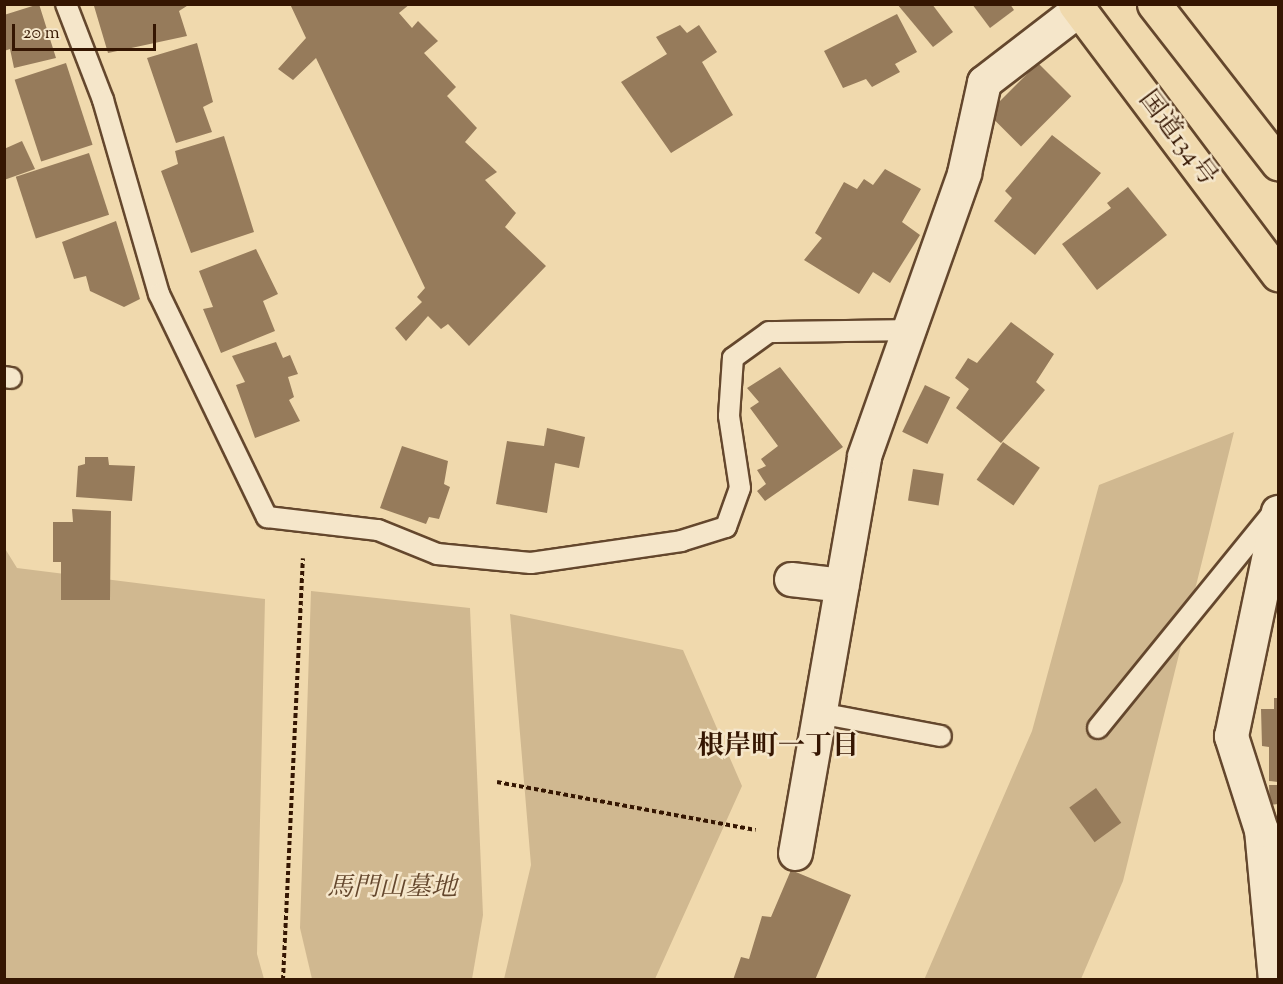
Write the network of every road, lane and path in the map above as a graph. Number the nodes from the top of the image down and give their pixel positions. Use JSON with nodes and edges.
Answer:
{"nodes":[{"id":1,"x":66,"y":4,"type":"edge"},
{"id":2,"x":1154,"y":4,"type":"edge"},
{"id":3,"x":1077,"y":7,"type":"edge"},
{"id":4,"x":1278,"y":163,"type":"edge"},
{"id":5,"x":1278,"y":274,"type":"edge"},
{"id":6,"x":905,"y":330,"type":"junction"},
{"id":7,"x":1278,"y":507,"type":"edge"},
{"id":8,"x":1278,"y":512,"type":"edge"},
{"id":9,"x":304,"y":522,"type":"junction"},
{"id":10,"x":791,"y":579,"type":"dead end"},
{"id":11,"x":842,"y":585,"type":"junction"},
{"id":12,"x":819,"y":713,"type":"junction"},
{"id":13,"x":1098,"y":728,"type":"dead end"},
{"id":14,"x":941,"y":735,"type":"dead end"},
{"id":15,"x":497,"y":782,"type":"dead end"},
{"id":16,"x":797,"y":846,"type":"joint"},
{"id":17,"x":283,"y":980,"type":"edge"},
{"id":18,"x":1275,"y":980,"type":"edge"}],
"edges":[{"from":1,"to":9,"type":"lane"},
{"from":2,"to":4,"type":"highway"},
{"from":3,"to":5,"type":"highway","name":"国道134号"},
{"from":3,"to":6,"type":"street"},
{"from":6,"to":9,"type":"lane"},
{"from":6,"to":11,"type":"street"},
{"from":7,"to":13,"type":"lane"},
{"from":8,"to":18,"type":"street"},
{"from":9,"to":17,"type":"path"},
{"from":10,"to":11,"type":"street"},
{"from":11,"to":12,"type":"street"},
{"from":12,"to":14,"type":"lane"},
{"from":12,"to":16,"type":"street"},
{"from":15,"to":16,"type":"path"}]}
